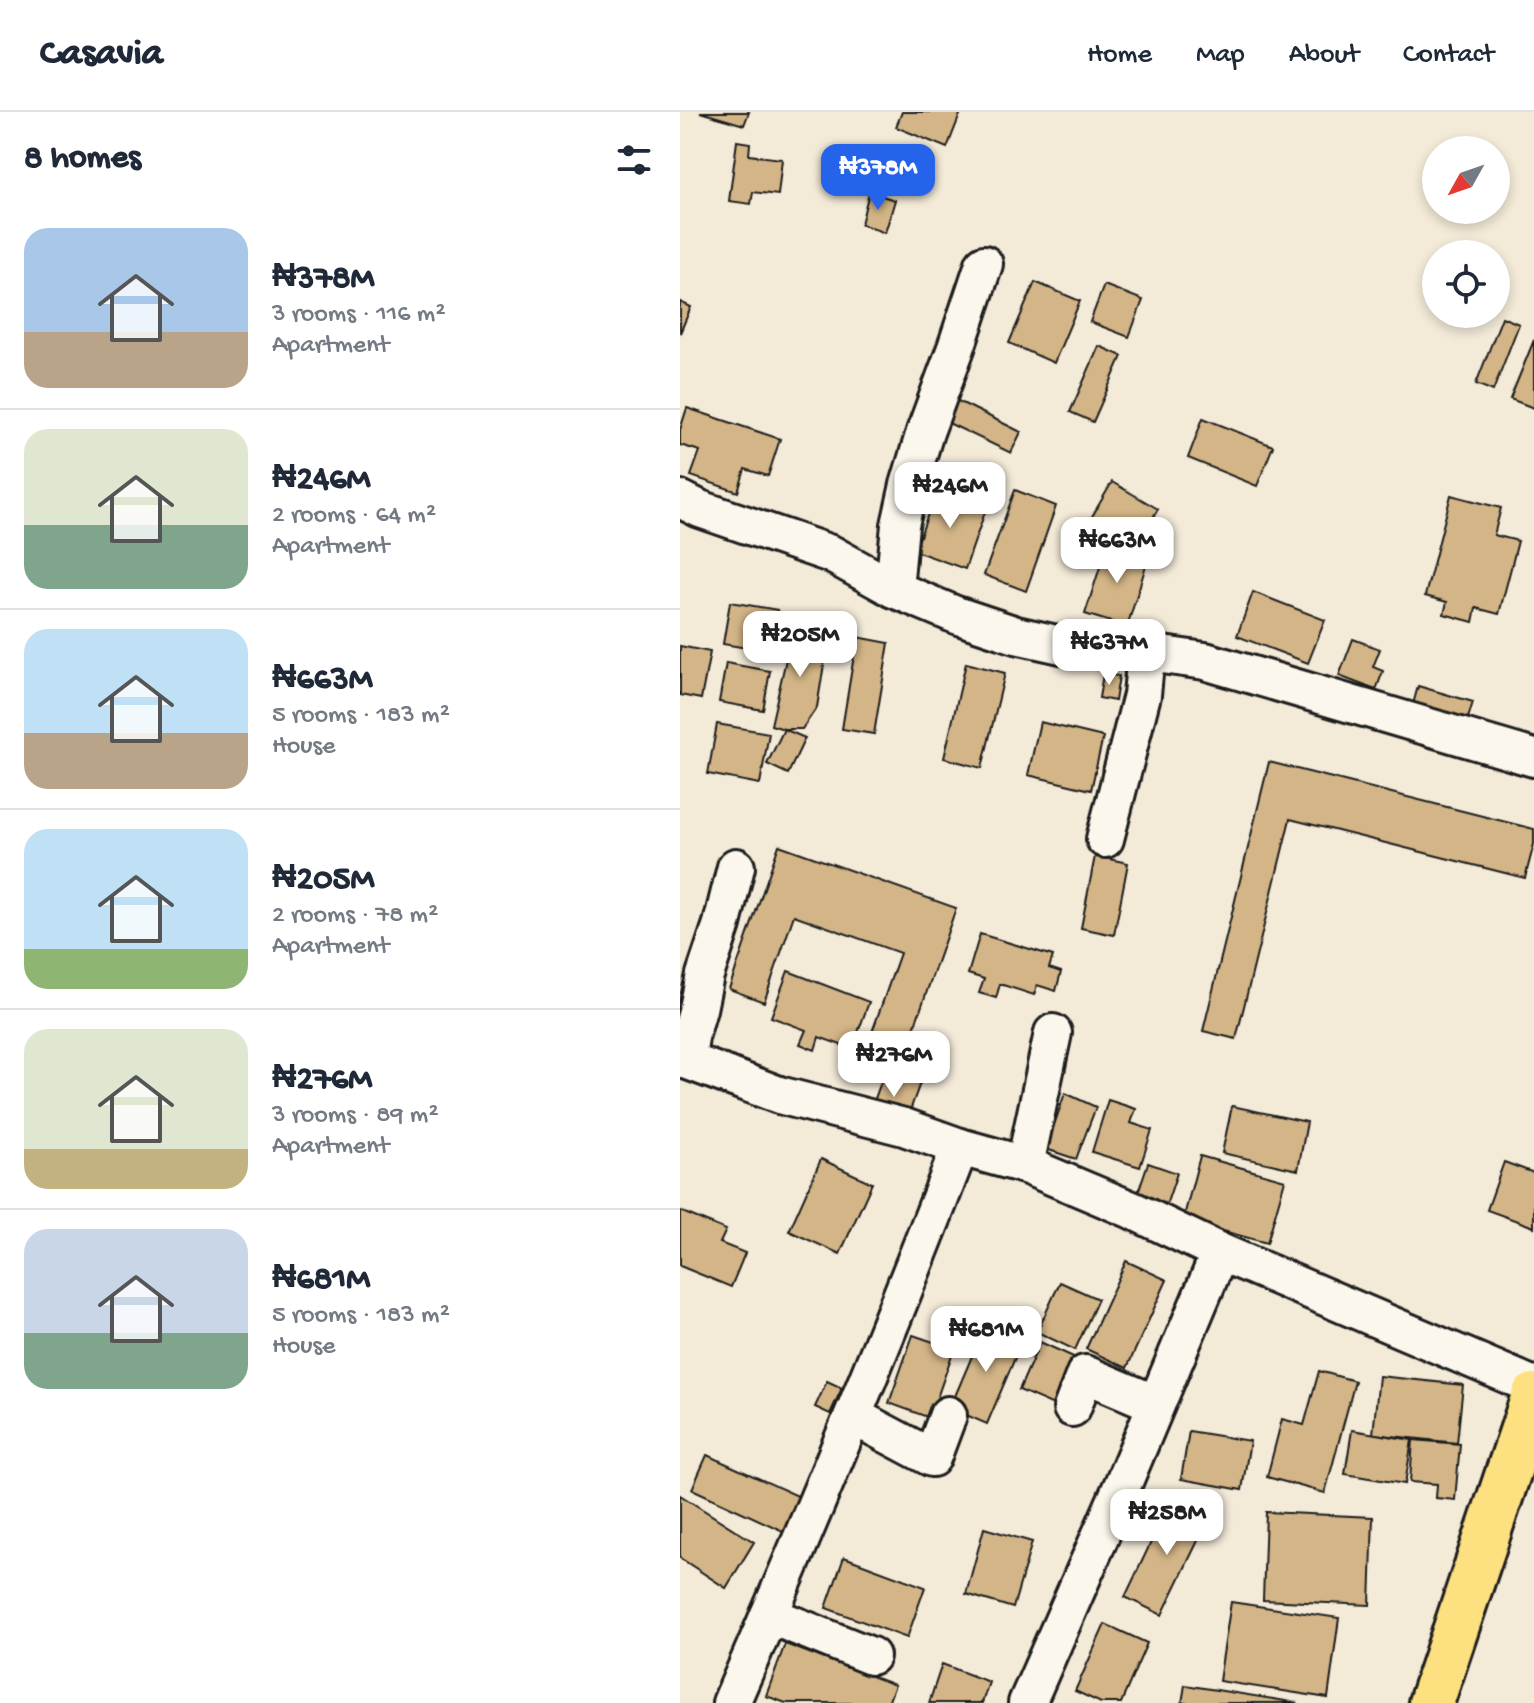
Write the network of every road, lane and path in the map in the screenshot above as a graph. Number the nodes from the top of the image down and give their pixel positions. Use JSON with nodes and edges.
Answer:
{"nodes":[{"id":1,"x":984,"y":264,"type":"dead end"},
{"id":2,"x":680,"y":499,"type":"edge"},
{"id":3,"x":894,"y":589,"type":"junction"},
{"id":4,"x":1146,"y":653,"type":"junction"},
{"id":5,"x":1534,"y":758,"type":"edge"},
{"id":6,"x":1105,"y":839,"type":"dead end"},
{"id":7,"x":736,"y":867,"type":"dead end"},
{"id":8,"x":1053,"y":1033,"type":"dead end"},
{"id":9,"x":683,"y":1059,"type":"edge"},
{"id":10,"x":960,"y":1147,"type":"junction"},
{"id":11,"x":1025,"y":1165,"type":"junction"},
{"id":12,"x":1220,"y":1252,"type":"junction"},
{"id":13,"x":1534,"y":1386,"type":"edge"},
{"id":14,"x":1534,"y":1396,"type":"edge"},
{"id":15,"x":1156,"y":1404,"type":"junction"},
{"id":16,"x":1072,"y":1408,"type":"dead end"},
{"id":17,"x":948,"y":1415,"type":"dead end"},
{"id":18,"x":853,"y":1416,"type":"junction"},
{"id":19,"x":769,"y":1615,"type":"junction"},
{"id":20,"x":871,"y":1656,"type":"dead end"},
{"id":21,"x":731,"y":1703,"type":"edge"},
{"id":22,"x":1027,"y":1703,"type":"edge"},
{"id":23,"x":1431,"y":1703,"type":"edge"}],
"edges":[{"from":1,"to":3,"type":"street"},
{"from":2,"to":3,"type":"street"},
{"from":3,"to":4,"type":"street"},
{"from":4,"to":5,"type":"street"},
{"from":4,"to":6,"type":"street"},
{"from":7,"to":9,"type":"street"},
{"from":8,"to":11,"type":"street"},
{"from":9,"to":10,"type":"street"},
{"from":10,"to":11,"type":"street"},
{"from":10,"to":18,"type":"street"},
{"from":11,"to":12,"type":"street"},
{"from":12,"to":13,"type":"street"},
{"from":12,"to":15,"type":"street"},
{"from":14,"to":23,"type":"main road"},
{"from":15,"to":16,"type":"street"},
{"from":15,"to":22,"type":"street"},
{"from":17,"to":18,"type":"street"},
{"from":18,"to":19,"type":"street"},
{"from":19,"to":20,"type":"street"},
{"from":19,"to":21,"type":"street"}]}
